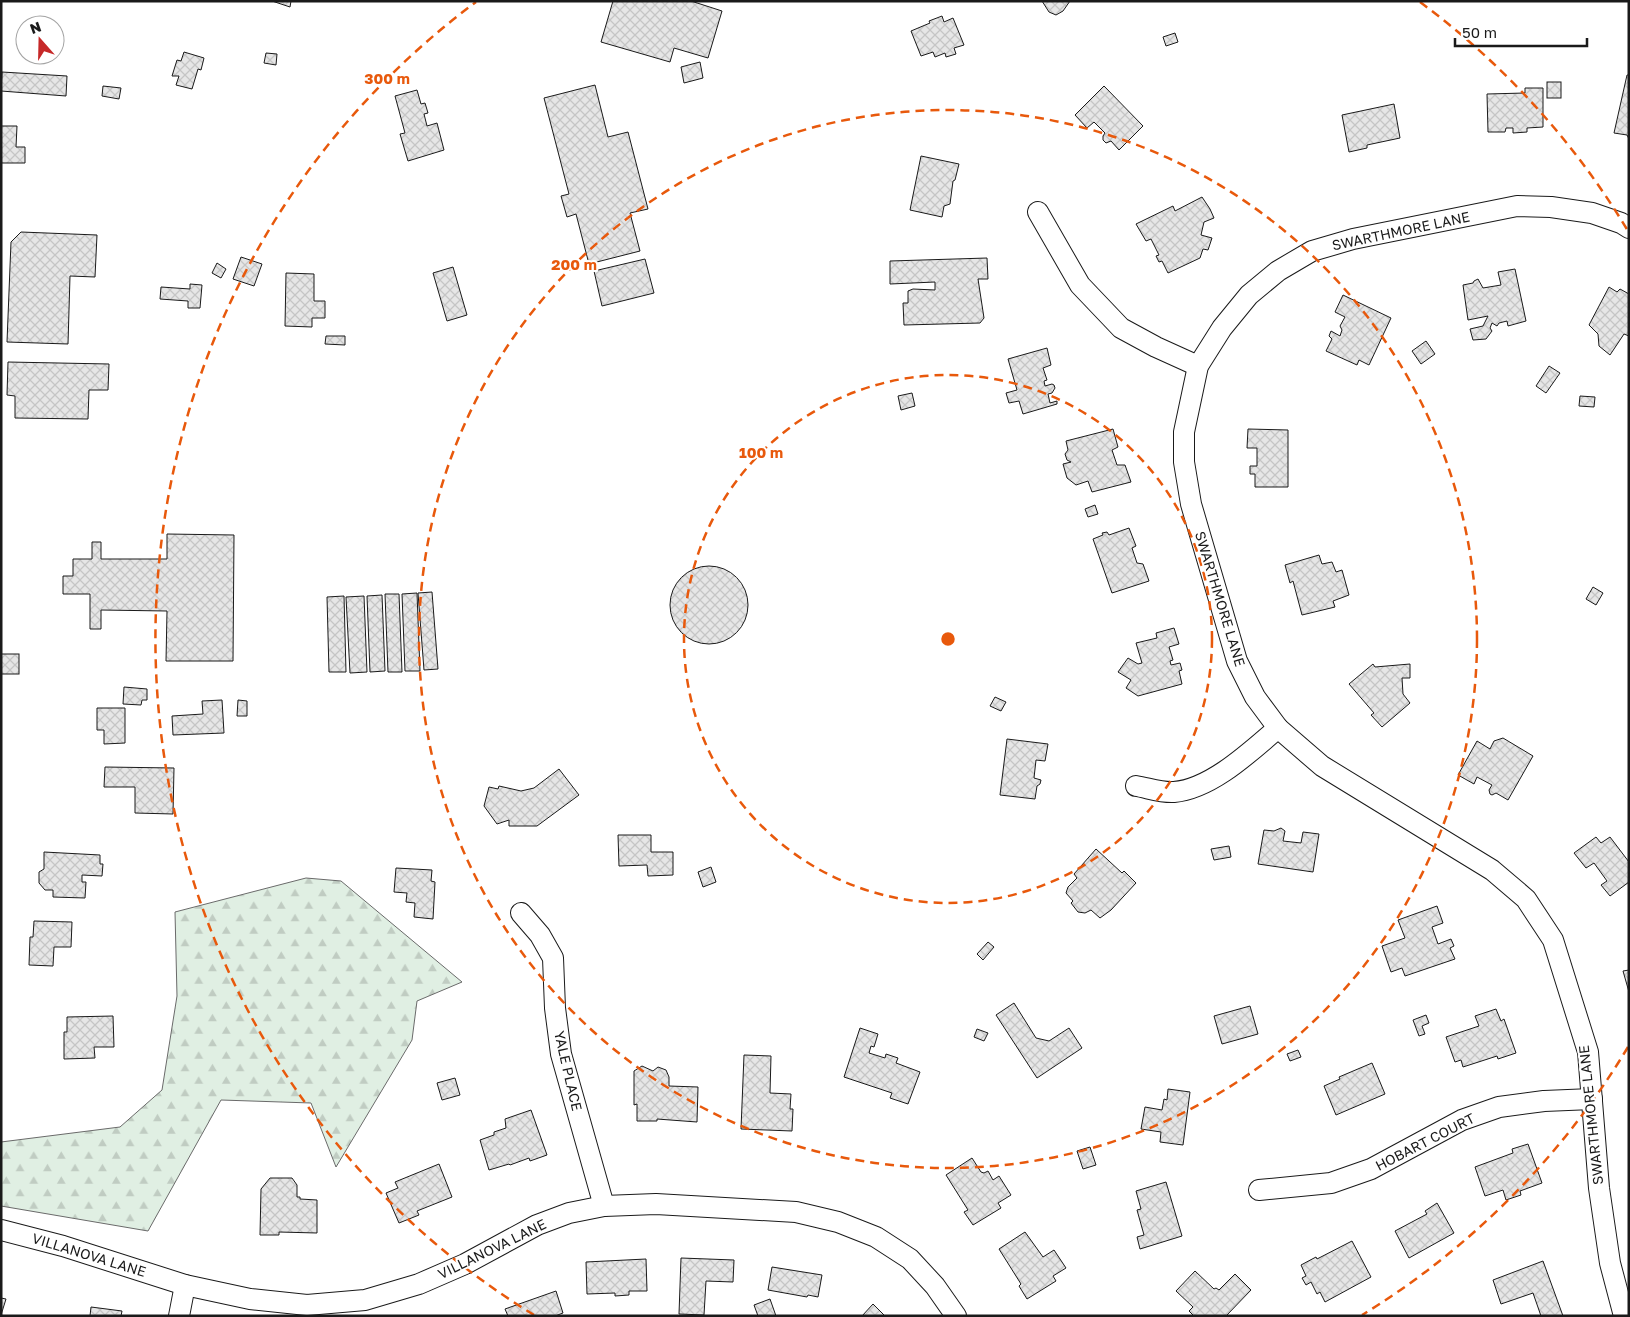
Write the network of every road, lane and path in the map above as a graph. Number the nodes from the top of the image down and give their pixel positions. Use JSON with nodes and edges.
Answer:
{"nodes":[{"id":1,"x":1038,"y":212,"type":"dead end"},
{"id":2,"x":1629,"y":228,"type":"edge"},
{"id":3,"x":1198,"y":366,"type":"junction"},
{"id":4,"x":1278,"y":728,"type":"junction"},
{"id":5,"x":1136,"y":786,"type":"dead end"},
{"id":6,"x":521,"y":913,"type":"dead end"},
{"id":7,"x":1592,"y":1100,"type":"junction"},
{"id":8,"x":1260,"y":1190,"type":"dead end"},
{"id":9,"x":604,"y":1206,"type":"junction"},
{"id":10,"x":1,"y":1230,"type":"edge"},
{"id":11,"x":185,"y":1285,"type":"junction"},
{"id":12,"x":180,"y":1316,"type":"edge"},
{"id":13,"x":956,"y":1316,"type":"edge"},
{"id":14,"x":1624,"y":1316,"type":"edge"}],
"edges":[{"from":1,"to":3,"type":"street"},
{"from":2,"to":3,"type":"street","name":"SWARTHMORE LANE"},
{"from":3,"to":4,"type":"street","name":"SWARTHMORE LANE"},
{"from":4,"to":5,"type":"street"},
{"from":4,"to":7,"type":"street","name":"SWARTHMORE LANE"},
{"from":6,"to":9,"type":"street","name":"YALE PLACE"},
{"from":7,"to":8,"type":"street","name":"HOBART COURT"},
{"from":7,"to":14,"type":"street","name":"SWARTHMORE LANE"},
{"from":9,"to":11,"type":"street","name":"VILLANOVA LANE"},
{"from":9,"to":13,"type":"street","name":"VILLANOVA LANE"},
{"from":10,"to":11,"type":"street","name":"VILLANOVA LANE"},
{"from":11,"to":12,"type":"street"}]}
